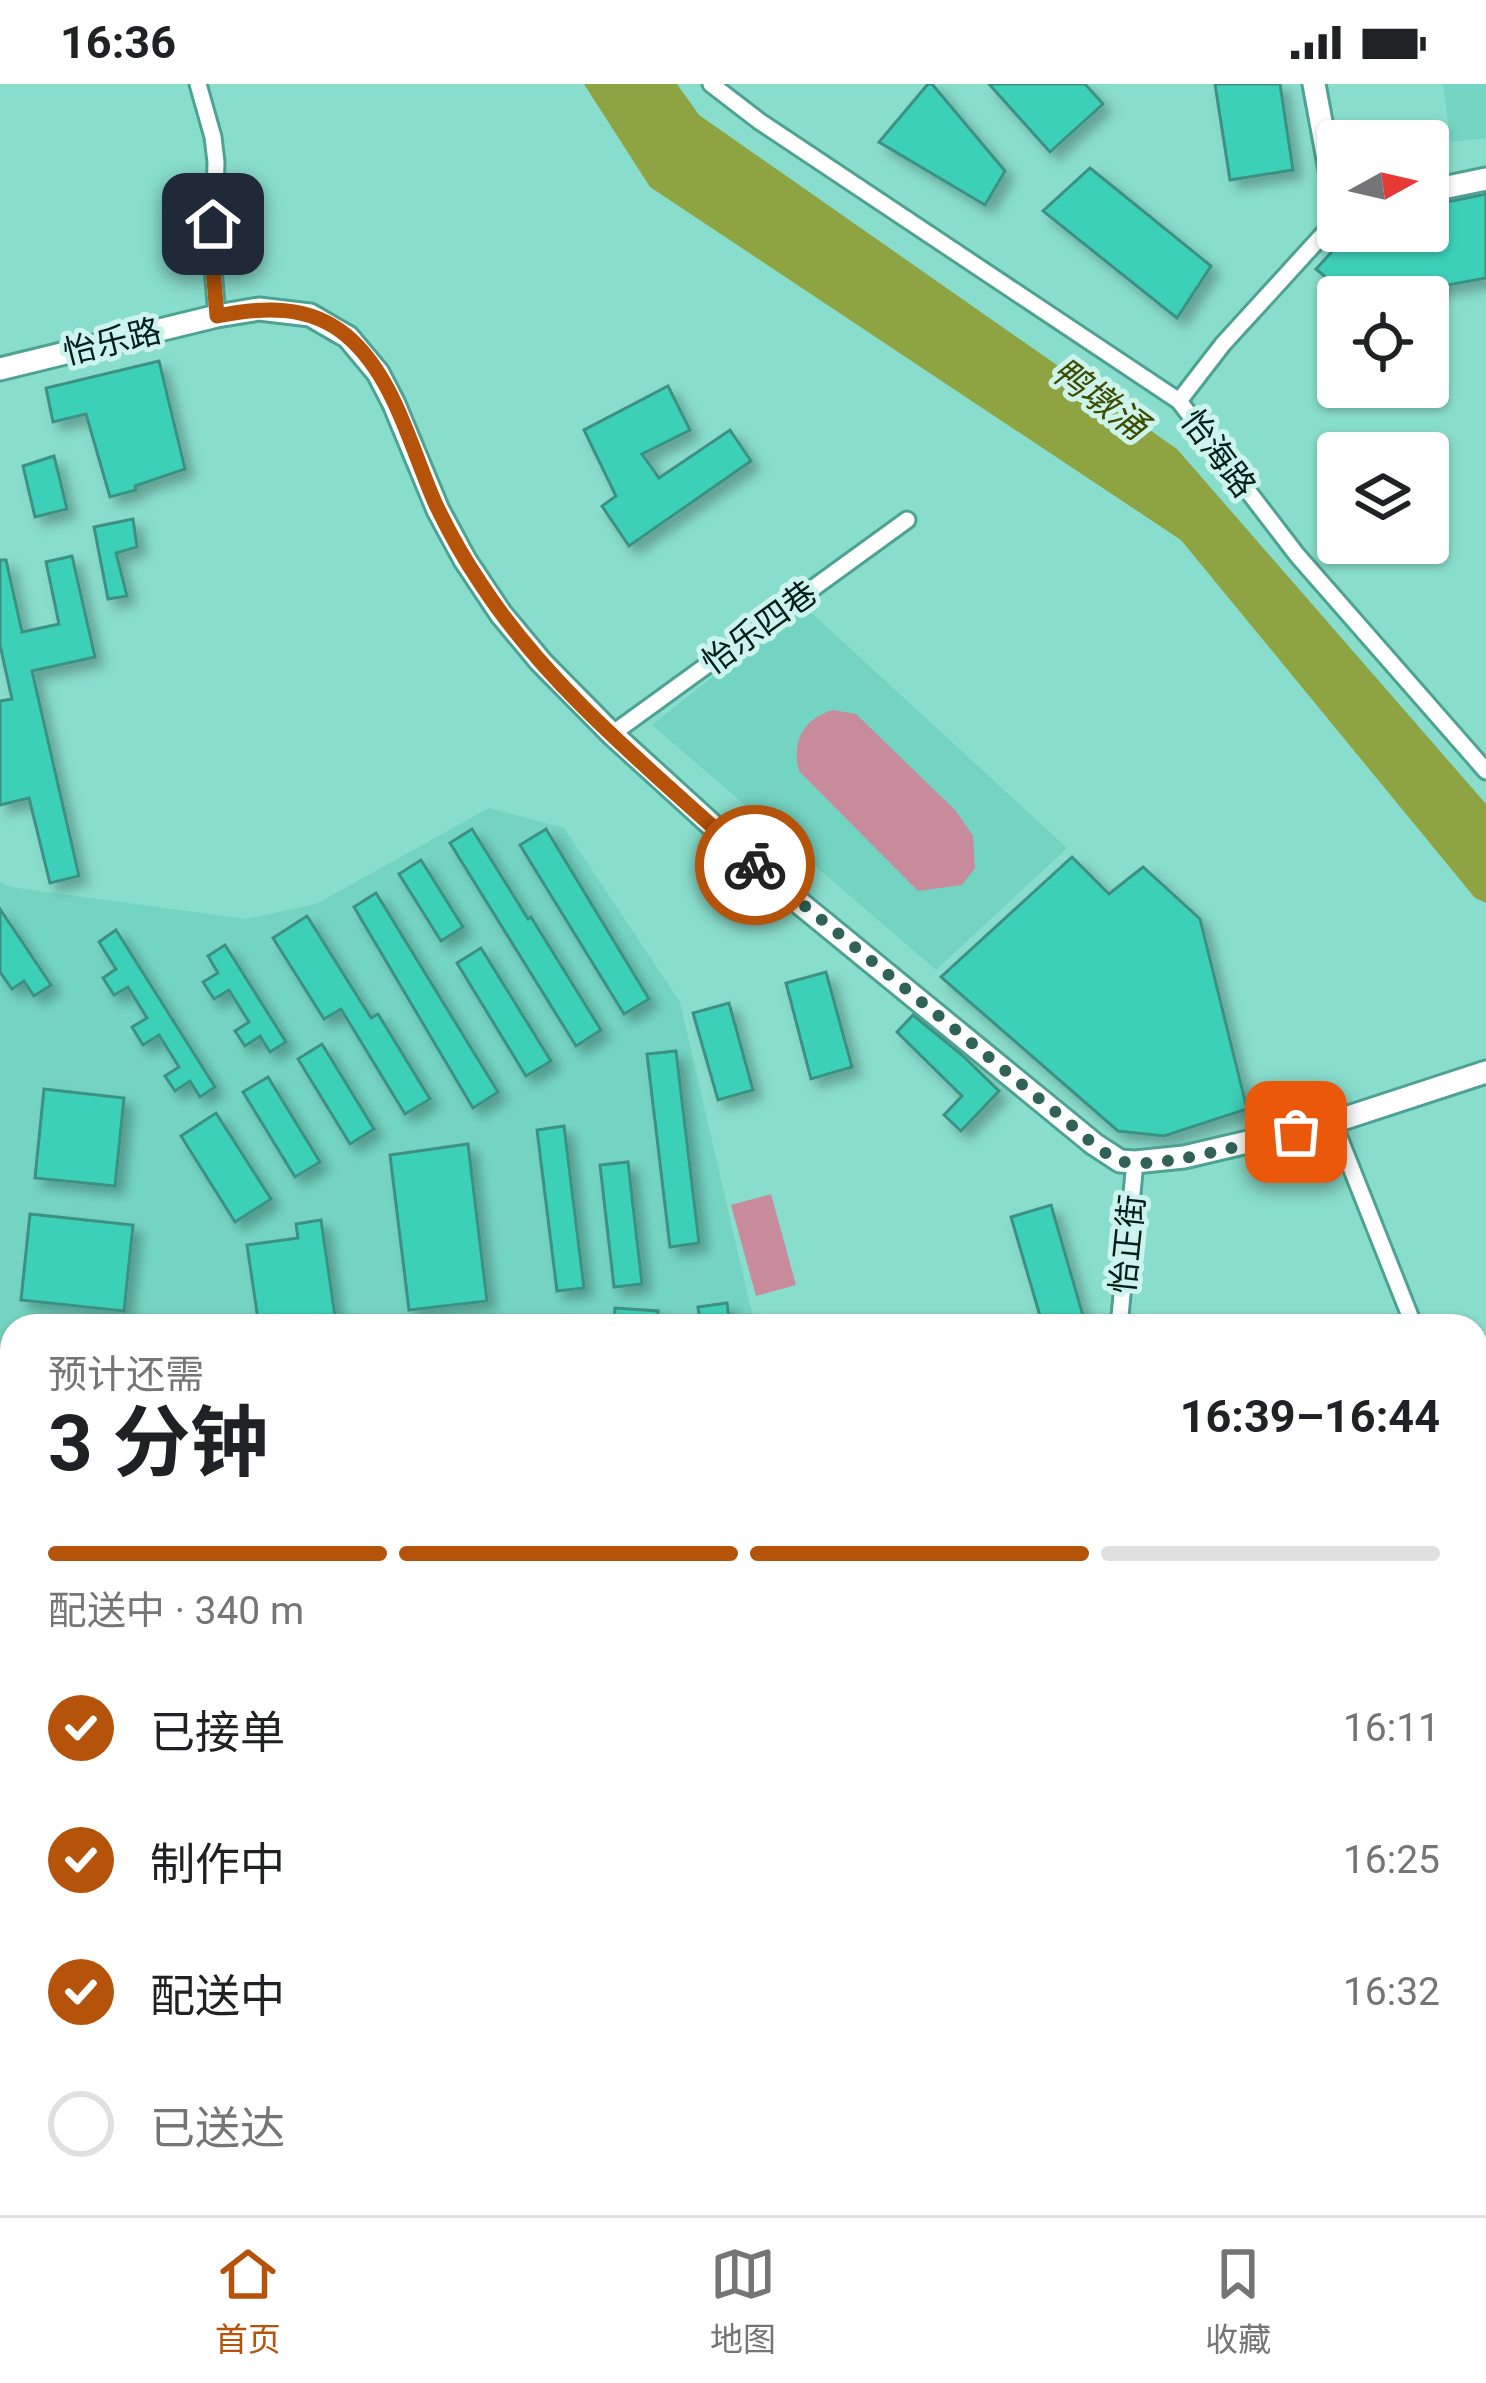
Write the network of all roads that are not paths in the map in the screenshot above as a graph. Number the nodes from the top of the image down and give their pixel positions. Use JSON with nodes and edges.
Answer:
{"nodes":[{"id":1,"x":198,"y":84,"type":"edge"},
{"id":2,"x":711,"y":84,"type":"edge"},
{"id":3,"x":1314,"y":84,"type":"edge"},
{"id":4,"x":1321,"y":120,"type":"edge"},
{"id":5,"x":1486,"y":179,"type":"edge"},
{"id":6,"x":1449,"y":187,"type":"edge"},
{"id":7,"x":1317,"y":238,"type":"edge"},
{"id":8,"x":217,"y":316,"type":"junction"},
{"id":9,"x":0,"y":369,"type":"edge"},
{"id":10,"x":1179,"y":400,"type":"junction"},
{"id":11,"x":907,"y":520,"type":"dead end"},
{"id":12,"x":612,"y":734,"type":"junction"},
{"id":13,"x":1486,"y":771,"type":"edge"},
{"id":14,"x":1486,"y":1072,"type":"edge"},
{"id":15,"x":1333,"y":1123,"type":"junction"},
{"id":16,"x":1135,"y":1162,"type":"junction"},
{"id":17,"x":1120,"y":1314,"type":"edge"},
{"id":18,"x":1409,"y":1314,"type":"edge"}],
"edges":[{"from":1,"to":8,"type":"street"},
{"from":2,"to":10,"type":"street","name":"怡海路"},
{"from":3,"to":4,"type":"street"},
{"from":5,"to":6,"type":"street"},
{"from":7,"to":10,"type":"street"},
{"from":8,"to":9,"type":"street","name":"怡乐路"},
{"from":8,"to":12,"type":"street","name":"怡乐路"},
{"from":10,"to":13,"type":"street","name":"怡海路"},
{"from":11,"to":12,"type":"street","name":"怡乐四巷"},
{"from":12,"to":16,"type":"street","name":"怡乐路"},
{"from":14,"to":15,"type":"street"},
{"from":15,"to":16,"type":"street"},
{"from":15,"to":18,"type":"street"},
{"from":16,"to":17,"type":"street","name":"怡正街"}]}
